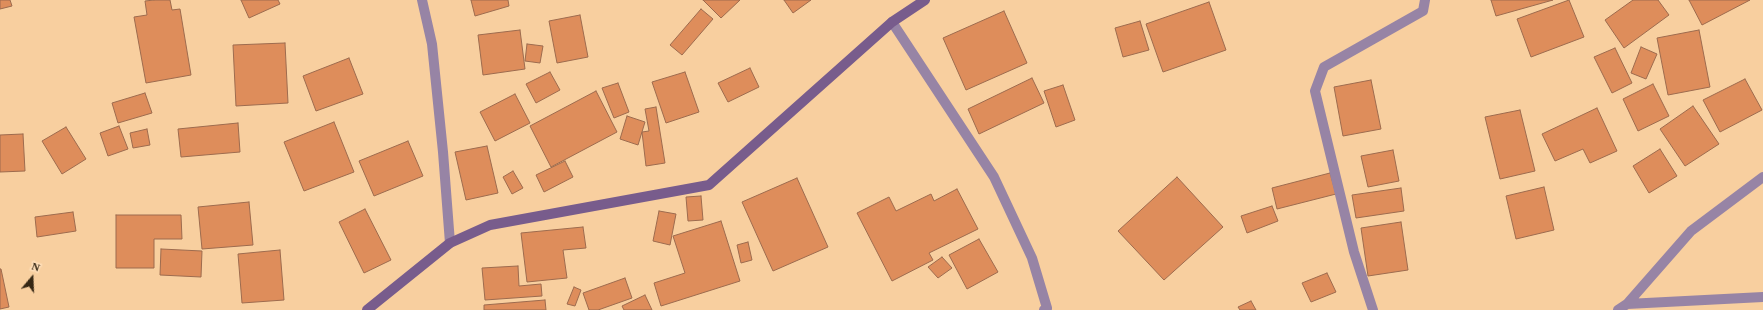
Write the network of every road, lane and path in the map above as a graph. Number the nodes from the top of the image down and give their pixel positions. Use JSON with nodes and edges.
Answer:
{"nodes":[{"id":1,"x":422,"y":0,"type":"edge"},
{"id":2,"x":926,"y":0,"type":"edge"},
{"id":3,"x":1425,"y":0,"type":"edge"},
{"id":4,"x":892,"y":22,"type":"junction"},
{"id":5,"x":1763,"y":177,"type":"edge"},
{"id":6,"x":450,"y":243,"type":"junction"},
{"id":7,"x":1763,"y":297,"type":"edge"},
{"id":8,"x":1627,"y":304,"type":"junction"},
{"id":9,"x":1047,"y":309,"type":"edge"},
{"id":10,"x":367,"y":310,"type":"edge"},
{"id":11,"x":1373,"y":310,"type":"edge"},
{"id":12,"x":1618,"y":310,"type":"edge"}],
"edges":[{"from":1,"to":6,"type":"street"},
{"from":2,"to":4,"type":"main road"},
{"from":3,"to":11,"type":"street"},
{"from":4,"to":6,"type":"main road"},
{"from":4,"to":9,"type":"street"},
{"from":5,"to":8,"type":"street"},
{"from":6,"to":10,"type":"main road"},
{"from":7,"to":8,"type":"street"},
{"from":8,"to":12,"type":"street"}]}
